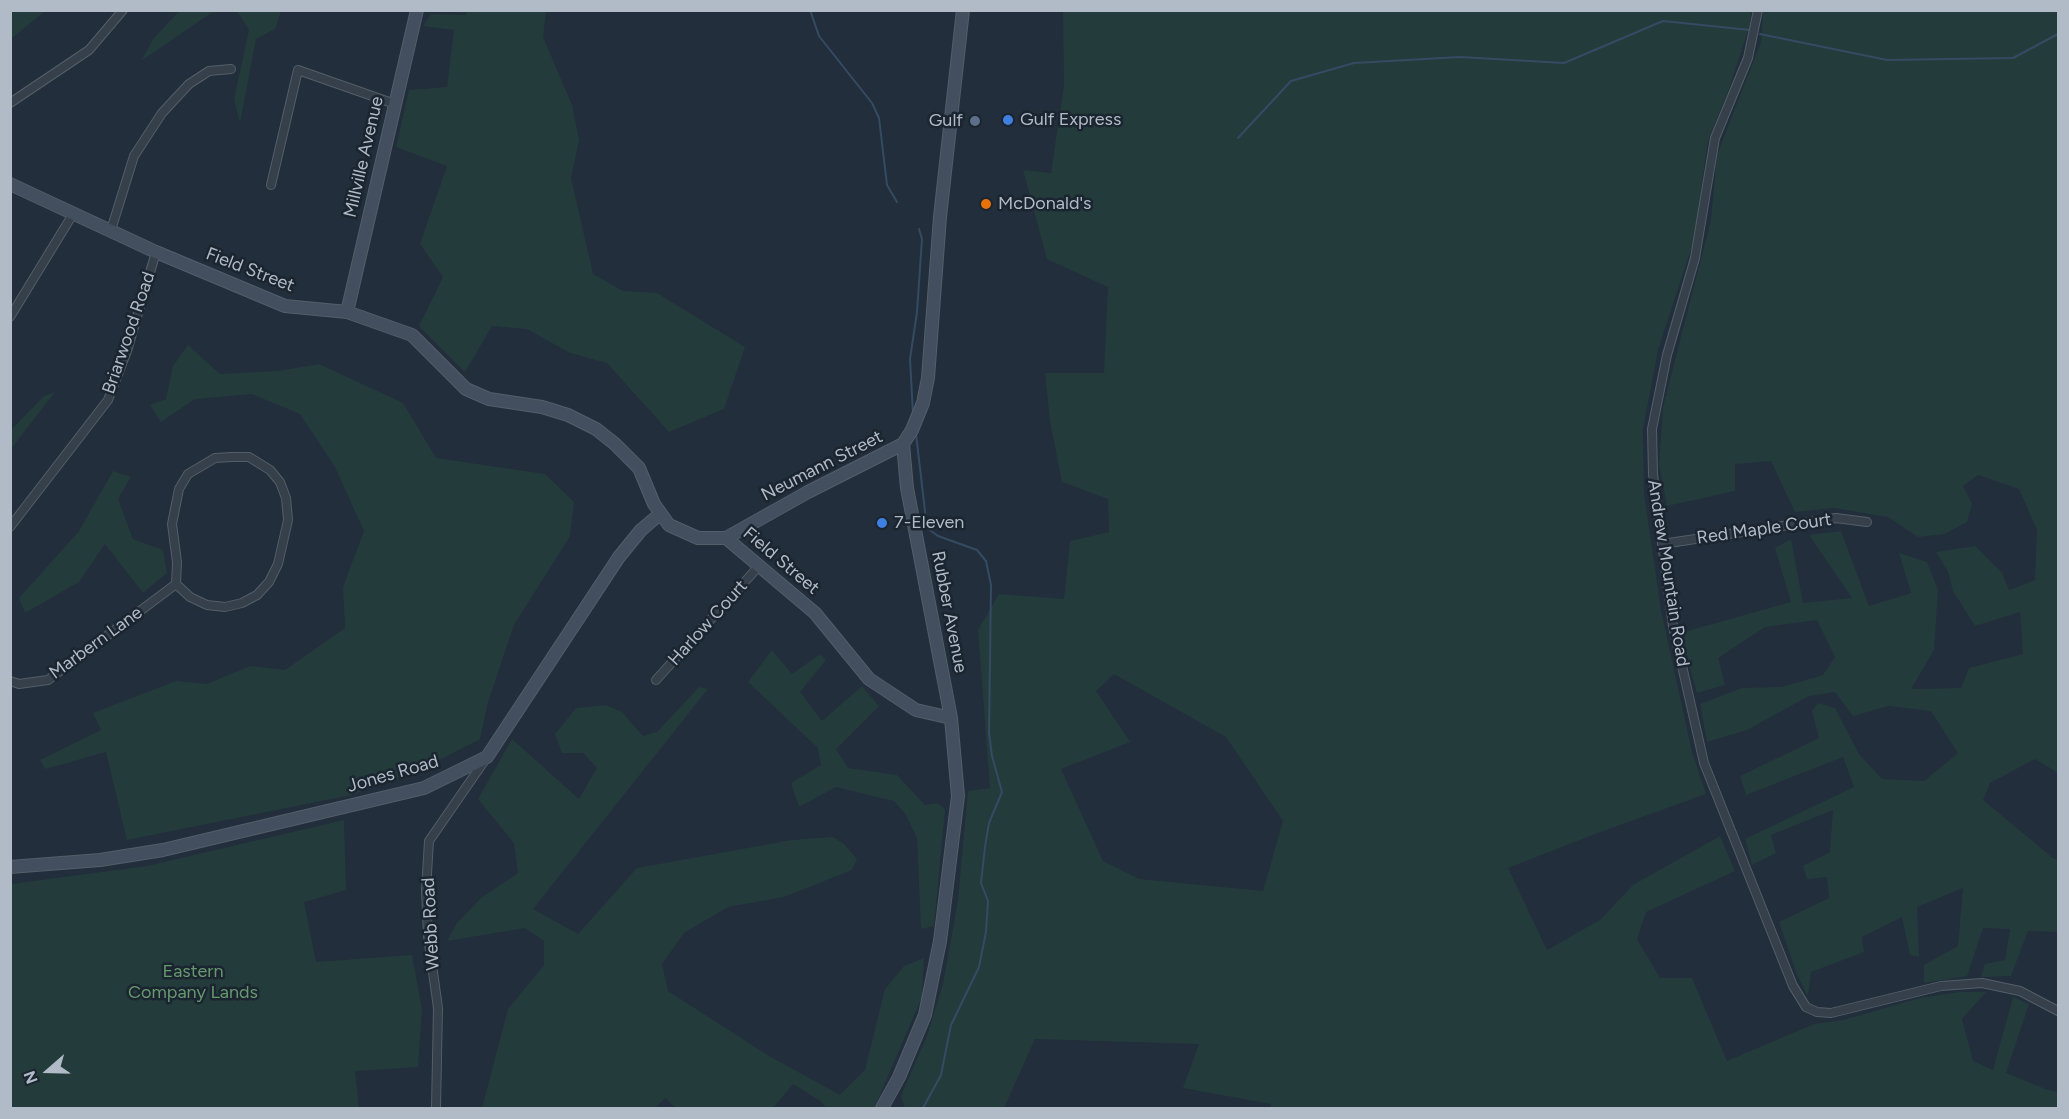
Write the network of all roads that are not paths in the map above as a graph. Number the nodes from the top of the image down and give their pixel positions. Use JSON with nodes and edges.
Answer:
{"nodes":[{"id":1,"x":123,"y":10,"type":"edge"},
{"id":2,"x":417,"y":10,"type":"edge"},
{"id":3,"x":963,"y":10,"type":"edge"},
{"id":4,"x":1758,"y":10,"type":"edge"},
{"id":5,"x":231,"y":69,"type":"dead end"},
{"id":6,"x":10,"y":103,"type":"edge"},
{"id":7,"x":395,"y":104,"type":"junction"},
{"id":8,"x":10,"y":184,"type":"edge"},
{"id":9,"x":271,"y":185,"type":"dead end"},
{"id":10,"x":73,"y":213,"type":"junction"},
{"id":11,"x":111,"y":230,"type":"junction"},
{"id":12,"x":156,"y":252,"type":"junction"},
{"id":13,"x":347,"y":312,"type":"junction"},
{"id":14,"x":10,"y":317,"type":"edge"},
{"id":15,"x":905,"y":442,"type":"junction"},
{"id":16,"x":660,"y":514,"type":"junction"},
{"id":17,"x":1867,"y":522,"type":"dead end"},
{"id":18,"x":10,"y":527,"type":"edge"},
{"id":19,"x":726,"y":538,"type":"junction"},
{"id":20,"x":1662,"y":544,"type":"junction"},
{"id":21,"x":759,"y":566,"type":"junction"},
{"id":22,"x":176,"y":584,"type":"junction"},
{"id":23,"x":656,"y":680,"type":"dead end"},
{"id":24,"x":10,"y":681,"type":"edge"},
{"id":25,"x":951,"y":718,"type":"junction"},
{"id":26,"x":487,"y":757,"type":"junction"},
{"id":27,"x":10,"y":867,"type":"edge"},
{"id":28,"x":2058,"y":1011,"type":"edge"},
{"id":29,"x":436,"y":1108,"type":"edge"},
{"id":30,"x":882,"y":1108,"type":"edge"}],
"edges":[{"from":1,"to":6,"type":"street"},
{"from":2,"to":7,"type":"street","name":"Millville Avenue"},
{"from":3,"to":15,"type":"street","name":"Rubber Avenue"},
{"from":4,"to":20,"type":"street","name":"Andrew Mountain Road"},
{"from":5,"to":11,"type":"street"},
{"from":7,"to":9,"type":"street"},
{"from":7,"to":13,"type":"street","name":"Millville Avenue"},
{"from":8,"to":10,"type":"street","name":"Field Street"},
{"from":10,"to":11,"type":"street","name":"Field Street"},
{"from":10,"to":14,"type":"street"},
{"from":11,"to":12,"type":"street","name":"Field Street"},
{"from":12,"to":13,"type":"street","name":"Field Street"},
{"from":12,"to":18,"type":"street","name":"Briarwood Road"},
{"from":13,"to":16,"type":"street","name":"Field Street"},
{"from":15,"to":19,"type":"street","name":"Neumann Street"},
{"from":15,"to":25,"type":"street","name":"Rubber Avenue"},
{"from":16,"to":19,"type":"street","name":"Field Street"},
{"from":16,"to":26,"type":"street"},
{"from":17,"to":20,"type":"street","name":"Red Maple Court"},
{"from":19,"to":21,"type":"street","name":"Field Street"},
{"from":20,"to":28,"type":"street","name":"Andrew Mountain Road"},
{"from":21,"to":23,"type":"street","name":"Harlow Court"},
{"from":21,"to":25,"type":"street","name":"Field Street"},
{"from":22,"to":22,"type":"street"},
{"from":22,"to":24,"type":"street","name":"Marbern Lane"},
{"from":25,"to":30,"type":"street","name":"Rubber Avenue"},
{"from":26,"to":27,"type":"street","name":"Jones Road"},
{"from":26,"to":29,"type":"street","name":"Webb Road"}]}
